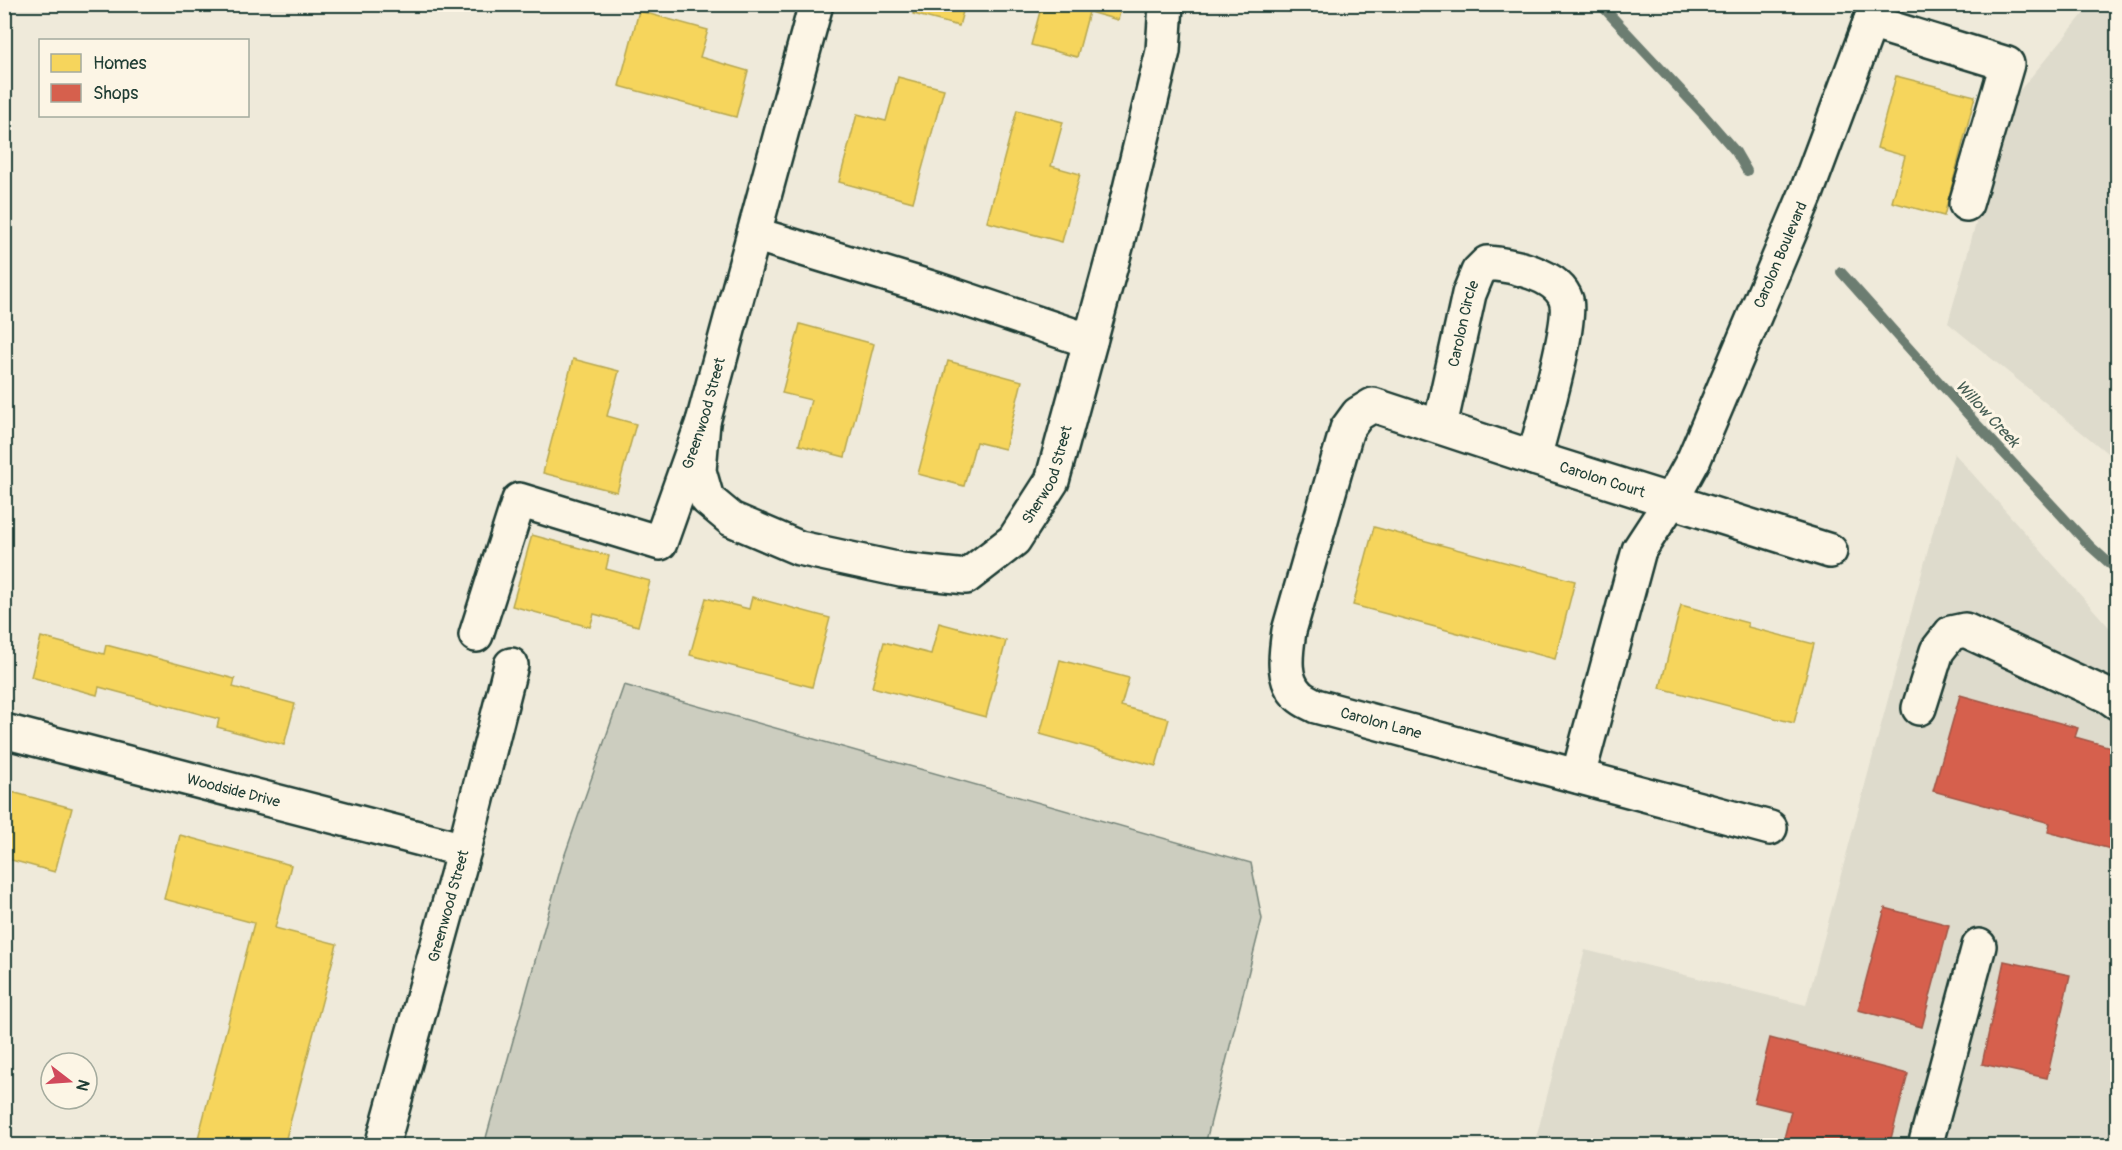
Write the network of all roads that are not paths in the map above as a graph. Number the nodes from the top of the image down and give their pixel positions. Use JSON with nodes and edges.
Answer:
{"nodes":[{"id":1,"x":816,"y":4,"type":"edge"},
{"id":2,"x":1166,"y":4,"type":"edge"},
{"id":3,"x":1874,"y":13,"type":"edge"},
{"id":4,"x":1966,"y":204,"type":"dead end"},
{"id":5,"x":754,"y":234,"type":"junction"},
{"id":6,"x":1090,"y":341,"type":"junction"},
{"id":7,"x":1373,"y":405,"type":"joint"},
{"id":8,"x":703,"y":422,"type":"junction"},
{"id":9,"x":1440,"y":426,"type":"junction"},
{"id":10,"x":1534,"y":458,"type":"junction"},
{"id":11,"x":1671,"y":501,"type":"junction"},
{"id":12,"x":1830,"y":551,"type":"dead end"},
{"id":13,"x":476,"y":634,"type":"dead end"},
{"id":14,"x":511,"y":665,"type":"dead end"},
{"id":15,"x":2118,"y":703,"type":"edge"},
{"id":16,"x":1919,"y":708,"type":"dead end"},
{"id":17,"x":4,"y":731,"type":"edge"},
{"id":18,"x":1578,"y":776,"type":"junction"},
{"id":19,"x":1770,"y":828,"type":"dead end"},
{"id":20,"x":464,"y":850,"type":"junction"},
{"id":21,"x":1979,"y":946,"type":"dead end"},
{"id":22,"x":382,"y":1146,"type":"edge"},
{"id":23,"x":1924,"y":1146,"type":"edge"}],
"edges":[{"from":1,"to":5,"type":"street","name":"Greenwood Street"},
{"from":2,"to":6,"type":"street","name":"Sherwood Street"},
{"from":3,"to":4,"type":"street"},
{"from":3,"to":11,"type":"street","name":"Carolon Boulevard"},
{"from":5,"to":6,"type":"street"},
{"from":5,"to":8,"type":"street","name":"Greenwood Street"},
{"from":6,"to":8,"type":"street","name":"Sherwood Street"},
{"from":7,"to":9,"type":"street","name":"Carolon Court"},
{"from":7,"to":18,"type":"street","name":"Carolon Lane"},
{"from":8,"to":13,"type":"street","name":"Greenwood Street"},
{"from":9,"to":10,"type":"street","name":"Carolon Court"},
{"from":9,"to":10,"type":"street","name":"Carolon Circle"},
{"from":10,"to":11,"type":"street","name":"Carolon Court"},
{"from":11,"to":12,"type":"street","name":"Carolon Court"},
{"from":11,"to":18,"type":"street","name":"Carolon Boulevard"},
{"from":14,"to":20,"type":"street","name":"Greenwood Street"},
{"from":15,"to":16,"type":"street"},
{"from":17,"to":20,"type":"street","name":"Woodside Drive"},
{"from":18,"to":19,"type":"street","name":"Carolon Lane"},
{"from":20,"to":22,"type":"street","name":"Greenwood Street"},
{"from":21,"to":23,"type":"street"}]}
